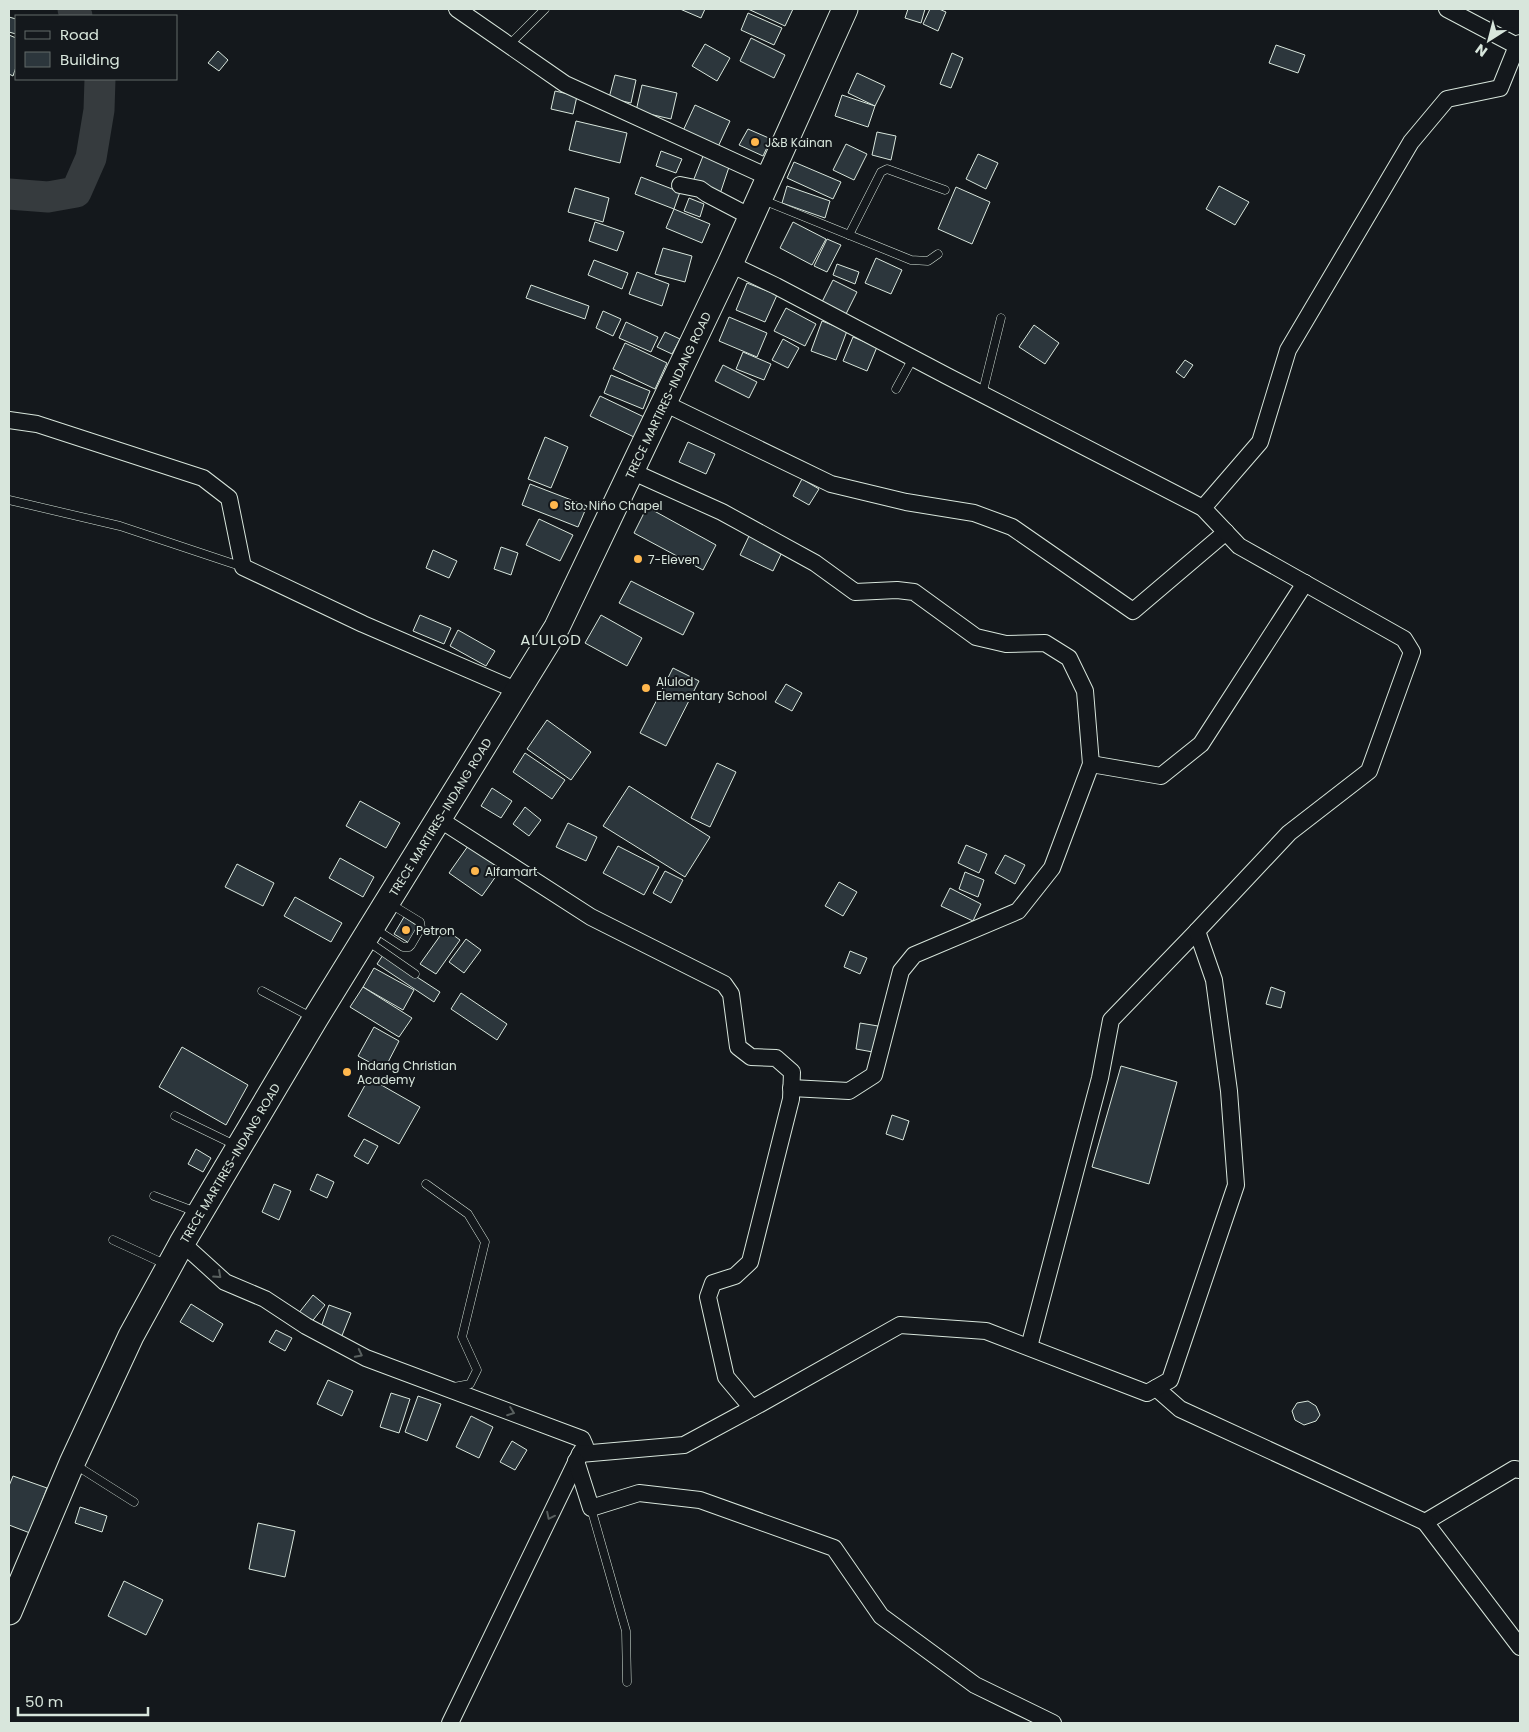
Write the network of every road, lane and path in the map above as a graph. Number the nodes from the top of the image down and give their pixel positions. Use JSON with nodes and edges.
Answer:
{"nodes":[{"id":1,"x":457,"y":9,"type":"edge"},
{"id":2,"x":545,"y":9,"type":"edge"},
{"id":3,"x":845,"y":9,"type":"edge"},
{"id":4,"x":1447,"y":9,"type":"edge"},
{"id":5,"x":509,"y":45,"type":"junction"},
{"id":6,"x":1518,"y":45,"type":"edge"},
{"id":7,"x":680,"y":185,"type":"dead end"},
{"id":8,"x":945,"y":190,"type":"dead end"},
{"id":9,"x":760,"y":197,"type":"junction"},
{"id":10,"x":849,"y":235,"type":"junction"},
{"id":11,"x":938,"y":254,"type":"dead end"},
{"id":12,"x":730,"y":264,"type":"junction"},
{"id":13,"x":1001,"y":318,"type":"dead end"},
{"id":14,"x":913,"y":358,"type":"junction"},
{"id":15,"x":896,"y":389,"type":"dead end"},
{"id":16,"x":982,"y":395,"type":"junction"},
{"id":17,"x":664,"y":403,"type":"junction"},
{"id":18,"x":9,"y":420,"type":"edge"},
{"id":19,"x":631,"y":471,"type":"junction"},
{"id":20,"x":9,"y":500,"type":"edge"},
{"id":21,"x":1203,"y":508,"type":"junction"},
{"id":22,"x":1226,"y":532,"type":"junction"},
{"id":23,"x":243,"y":567,"type":"junction"},
{"id":24,"x":1305,"y":583,"type":"junction"},
{"id":25,"x":518,"y":690,"type":"junction"},
{"id":26,"x":1091,"y":764,"type":"junction"},
{"id":27,"x":439,"y":819,"type":"junction"},
{"id":28,"x":388,"y":902,"type":"junction"},
{"id":29,"x":1197,"y":931,"type":"junction"},
{"id":30,"x":368,"y":933,"type":"junction"},
{"id":31,"x":415,"y":974,"type":"dead end"},
{"id":32,"x":262,"y":991,"type":"dead end"},
{"id":33,"x":315,"y":1019,"type":"junction"},
{"id":34,"x":791,"y":1088,"type":"junction"},
{"id":35,"x":175,"y":1116,"type":"dead end"},
{"id":36,"x":239,"y":1147,"type":"junction"},
{"id":37,"x":426,"y":1184,"type":"dead end"},
{"id":38,"x":154,"y":1196,"type":"dead end"},
{"id":39,"x":200,"y":1214,"type":"junction"},
{"id":40,"x":113,"y":1240,"type":"dead end"},
{"id":41,"x":182,"y":1243,"type":"junction"},
{"id":42,"x":169,"y":1266,"type":"junction"},
{"id":43,"x":1029,"y":1348,"type":"junction"},
{"id":44,"x":447,"y":1388,"type":"junction"},
{"id":45,"x":1156,"y":1388,"type":"junction"},
{"id":46,"x":752,"y":1408,"type":"junction"},
{"id":47,"x":578,"y":1457,"type":"junction"},
{"id":48,"x":72,"y":1463,"type":"junction"},
{"id":49,"x":1520,"y":1470,"type":"edge"},
{"id":50,"x":134,"y":1502,"type":"dead end"},
{"id":51,"x":591,"y":1508,"type":"junction"},
{"id":52,"x":1425,"y":1522,"type":"junction"},
{"id":53,"x":9,"y":1612,"type":"edge"},
{"id":54,"x":1520,"y":1647,"type":"edge"},
{"id":55,"x":627,"y":1682,"type":"dead end"},
{"id":56,"x":450,"y":1723,"type":"edge"},
{"id":57,"x":1053,"y":1723,"type":"edge"}],
"edges":[{"from":1,"to":5,"type":"street"},
{"from":2,"to":5,"type":"lane"},
{"from":3,"to":9,"type":"main road","name":"TRECE MARTIRES-INDANG ROAD"},
{"from":4,"to":6,"type":"street"},
{"from":5,"to":9,"type":"street"},
{"from":6,"to":21,"type":"street"},
{"from":7,"to":9,"type":"street"},
{"from":8,"to":10,"type":"lane"},
{"from":9,"to":10,"type":"lane"},
{"from":9,"to":12,"type":"main road","name":"TRECE MARTIRES-INDANG ROAD"},
{"from":10,"to":11,"type":"lane"},
{"from":12,"to":14,"type":"street"},
{"from":12,"to":17,"type":"main road","name":"TRECE MARTIRES-INDANG ROAD"},
{"from":13,"to":16,"type":"lane"},
{"from":14,"to":15,"type":"lane"},
{"from":14,"to":16,"type":"street"},
{"from":16,"to":21,"type":"street"},
{"from":17,"to":19,"type":"main road","name":"TRECE MARTIRES-INDANG ROAD"},
{"from":17,"to":22,"type":"street"},
{"from":18,"to":23,"type":"street"},
{"from":19,"to":25,"type":"main road","name":"TRECE MARTIRES-INDANG ROAD"},
{"from":19,"to":26,"type":"street"},
{"from":20,"to":23,"type":"lane"},
{"from":21,"to":22,"type":"street"},
{"from":22,"to":24,"type":"street"},
{"from":23,"to":25,"type":"street"},
{"from":24,"to":26,"type":"street"},
{"from":24,"to":29,"type":"street"},
{"from":25,"to":27,"type":"main road","name":"TRECE MARTIRES-INDANG ROAD"},
{"from":26,"to":34,"type":"street"},
{"from":27,"to":28,"type":"main road","name":"TRECE MARTIRES-INDANG ROAD"},
{"from":27,"to":34,"type":"street"},
{"from":28,"to":30,"type":"main road","name":"TRECE MARTIRES-INDANG ROAD"},
{"from":28,"to":30,"type":"lane"},
{"from":29,"to":43,"type":"street"},
{"from":29,"to":45,"type":"street"},
{"from":30,"to":31,"type":"lane"},
{"from":30,"to":33,"type":"main road","name":"TRECE MARTIRES-INDANG ROAD"},
{"from":32,"to":33,"type":"lane"},
{"from":33,"to":36,"type":"main road","name":"TRECE MARTIRES-INDANG ROAD"},
{"from":34,"to":46,"type":"street"},
{"from":35,"to":36,"type":"lane"},
{"from":36,"to":39,"type":"main road","name":"TRECE MARTIRES-INDANG ROAD"},
{"from":37,"to":44,"type":"lane"},
{"from":38,"to":39,"type":"lane"},
{"from":39,"to":41,"type":"main road","name":"TRECE MARTIRES-INDANG ROAD"},
{"from":40,"to":42,"type":"lane"},
{"from":41,"to":42,"type":"main road","name":"TRECE MARTIRES-INDANG ROAD"},
{"from":41,"to":44,"type":"street","one_way":true},
{"from":42,"to":48,"type":"main road","name":"TRECE MARTIRES-INDANG ROAD"},
{"from":43,"to":45,"type":"street"},
{"from":43,"to":46,"type":"street"},
{"from":44,"to":47,"type":"street","one_way":true},
{"from":45,"to":52,"type":"street"},
{"from":46,"to":47,"type":"street"},
{"from":47,"to":51,"type":"street"},
{"from":47,"to":56,"type":"street","one_way":true},
{"from":48,"to":50,"type":"lane"},
{"from":48,"to":53,"type":"main road","name":"TRECE MARTIRES-INDANG ROAD"},
{"from":49,"to":52,"type":"street"},
{"from":51,"to":55,"type":"lane"},
{"from":51,"to":57,"type":"street"},
{"from":52,"to":54,"type":"street"}]}
